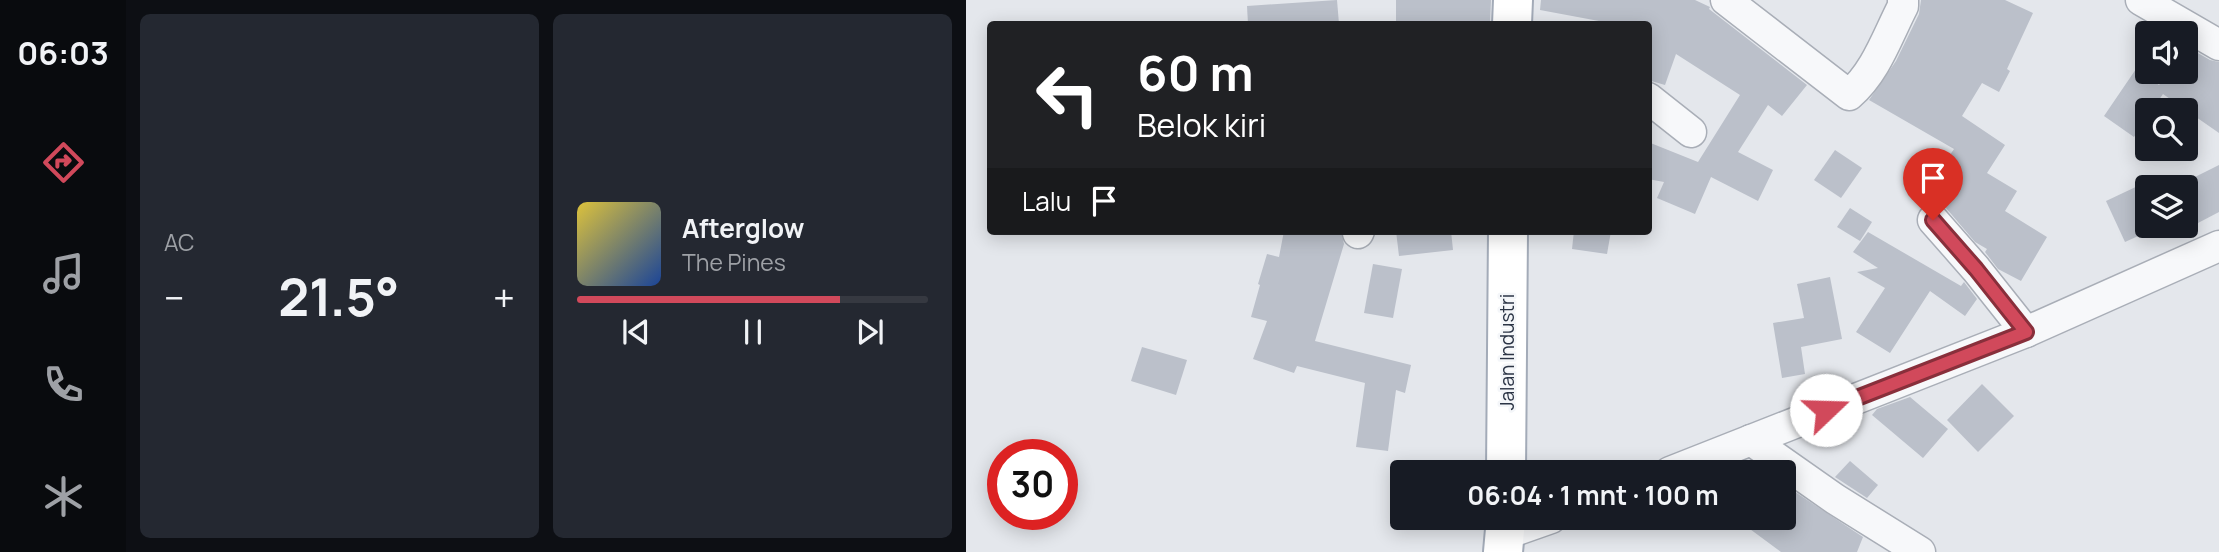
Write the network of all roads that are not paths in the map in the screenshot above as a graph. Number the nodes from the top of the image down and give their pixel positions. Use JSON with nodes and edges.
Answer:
{"nodes":[{"id":1,"x":1513,"y":0,"type":"edge"},
{"id":2,"x":1726,"y":0,"type":"edge"},
{"id":3,"x":1903,"y":0,"type":"edge"},
{"id":4,"x":2141,"y":0,"type":"edge"},
{"id":5,"x":1512,"y":21,"type":"edge"},
{"id":6,"x":2219,"y":45,"type":"edge"},
{"id":7,"x":1652,"y":101,"type":"edge"},
{"id":8,"x":1691,"y":132,"type":"dead end"},
{"id":9,"x":1933,"y":220,"type":"dead end"},
{"id":10,"x":1508,"y":235,"type":"edge"},
{"id":11,"x":2219,"y":246,"type":"edge"},
{"id":12,"x":2026,"y":332,"type":"junction"},
{"id":13,"x":1751,"y":440,"type":"junction"},
{"id":14,"x":1506,"y":460,"type":"edge"},
{"id":15,"x":1700,"y":460,"type":"edge"},
{"id":16,"x":1920,"y":552,"type":"edge"}],
"edges":[{"from":1,"to":5,"type":"main road"},
{"from":2,"to":3,"type":"street"},
{"from":4,"to":6,"type":"street"},
{"from":7,"to":8,"type":"street"},
{"from":9,"to":12,"type":"street"},
{"from":10,"to":14,"type":"main road","name":"Jalan Industri"},
{"from":11,"to":12,"type":"street"},
{"from":12,"to":13,"type":"street"},
{"from":13,"to":15,"type":"street"},
{"from":13,"to":16,"type":"street"}]}
